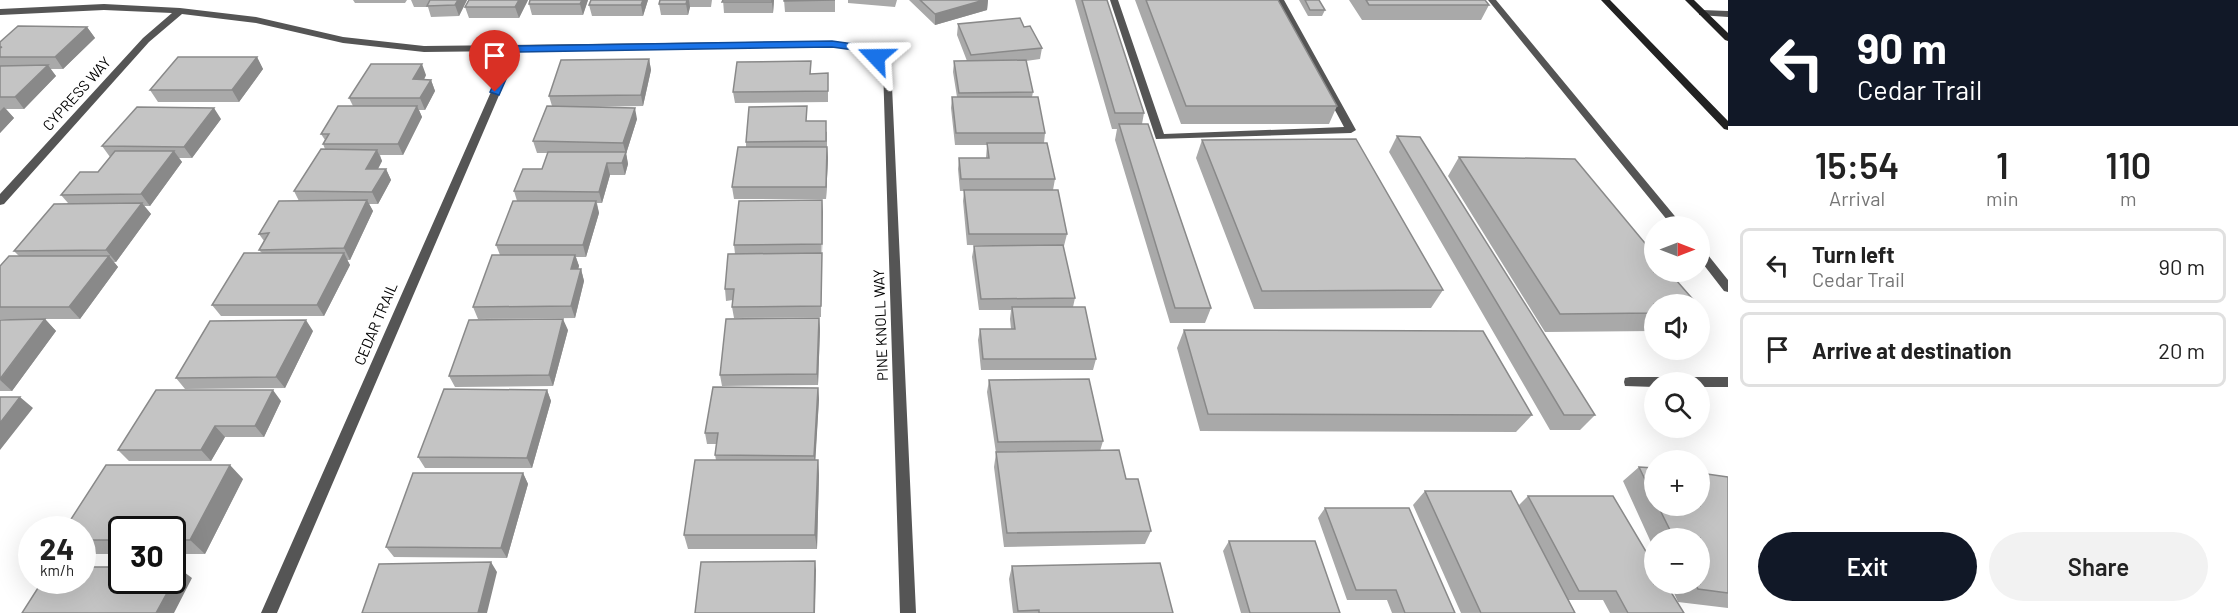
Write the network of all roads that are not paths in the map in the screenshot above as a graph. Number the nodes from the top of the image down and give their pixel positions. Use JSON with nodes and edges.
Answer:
{"nodes":[{"id":1,"x":1114,"y":0,"type":"edge"},
{"id":2,"x":1280,"y":0,"type":"edge"},
{"id":3,"x":1492,"y":0,"type":"edge"},
{"id":4,"x":1605,"y":0,"type":"edge"},
{"id":5,"x":1689,"y":0,"type":"edge"},
{"id":6,"x":180,"y":11,"type":"junction"},
{"id":7,"x":0,"y":12,"type":"edge"},
{"id":8,"x":1702,"y":13,"type":"junction"},
{"id":9,"x":1728,"y":14,"type":"edge"},
{"id":10,"x":1728,"y":38,"type":"edge"},
{"id":11,"x":514,"y":49,"type":"junction"},
{"id":12,"x":1728,"y":127,"type":"edge"},
{"id":13,"x":0,"y":201,"type":"edge"},
{"id":14,"x":1670,"y":216,"type":"edge"},
{"id":15,"x":1710,"y":266,"type":"edge"},
{"id":16,"x":1728,"y":288,"type":"edge"},
{"id":17,"x":1630,"y":382,"type":"dead end"},
{"id":18,"x":1728,"y":382,"type":"edge"},
{"id":19,"x":269,"y":613,"type":"edge"},
{"id":20,"x":908,"y":613,"type":"edge"}],
"edges":[{"from":1,"to":2,"type":"street"},
{"from":3,"to":14,"type":"street"},
{"from":4,"to":12,"type":"main road"},
{"from":5,"to":8,"type":"main road"},
{"from":6,"to":7,"type":"street"},
{"from":6,"to":11,"type":"street"},
{"from":6,"to":13,"type":"street","name":"CYPRESS WAY"},
{"from":8,"to":9,"type":"street"},
{"from":8,"to":10,"type":"main road"},
{"from":11,"to":19,"type":"street","name":"CEDAR TRAIL"},
{"from":11,"to":20,"type":"street","name":"PINE KNOLL WAY"},
{"from":15,"to":16,"type":"street"},
{"from":17,"to":18,"type":"street"}]}
